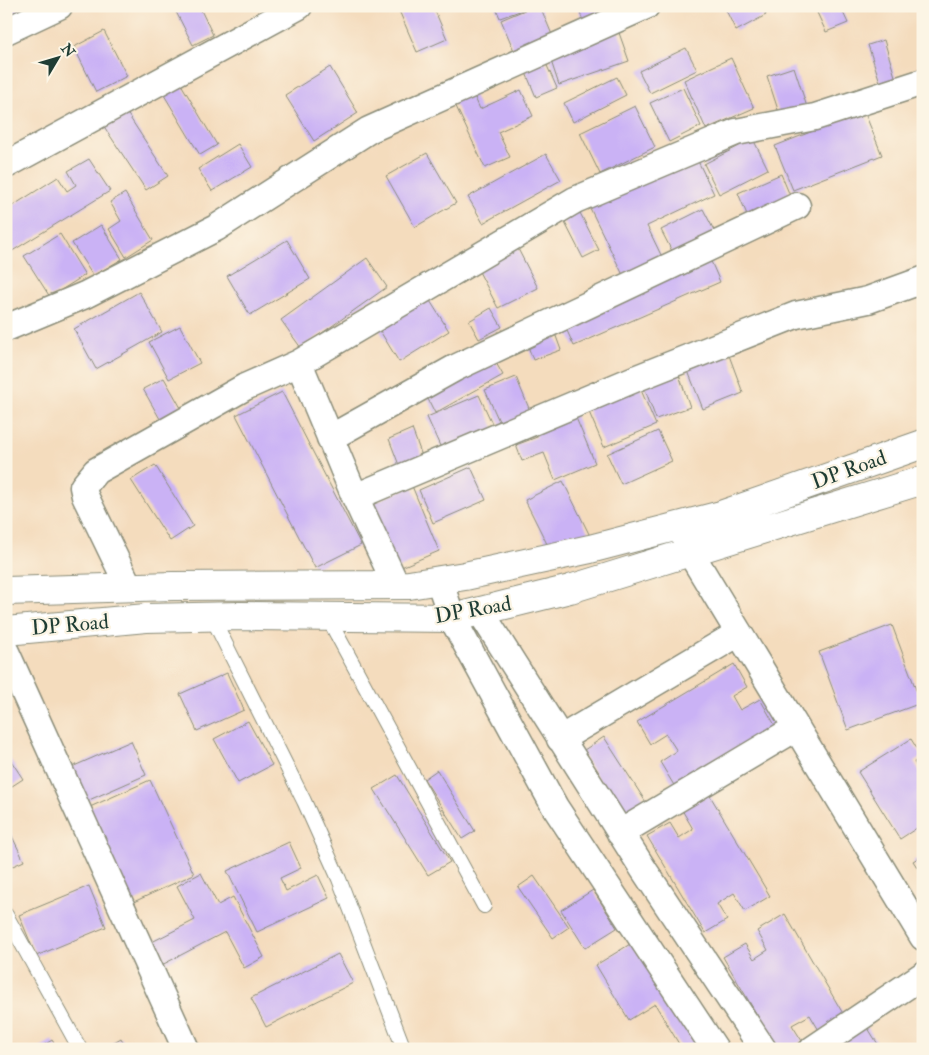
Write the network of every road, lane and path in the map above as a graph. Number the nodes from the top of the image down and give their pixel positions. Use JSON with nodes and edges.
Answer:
{"nodes":[{"id":1,"x":59,"y":6,"type":"edge"},
{"id":2,"x":299,"y":6,"type":"edge"},
{"id":3,"x":646,"y":6,"type":"edge"},
{"id":4,"x":6,"y":30,"type":"edge"},
{"id":5,"x":923,"y":82,"type":"edge"},
{"id":6,"x":6,"y":165,"type":"edge"},
{"id":7,"x":797,"y":206,"type":"dead end"},
{"id":8,"x":923,"y":280,"type":"edge"},
{"id":9,"x":6,"y":328,"type":"edge"},
{"id":10,"x":299,"y":363,"type":"junction"},
{"id":11,"x":330,"y":438,"type":"junction"},
{"id":12,"x":919,"y":454,"type":"edge"},
{"id":13,"x":923,"y":480,"type":"edge"},
{"id":14,"x":355,"y":497,"type":"junction"},
{"id":15,"x":681,"y":526,"type":"junction"},
{"id":16,"x":690,"y":552,"type":"junction"},
{"id":17,"x":440,"y":580,"type":"junction"},
{"id":18,"x":396,"y":585,"type":"junction"},
{"id":19,"x":129,"y":587,"type":"junction"},
{"id":20,"x":6,"y":591,"type":"edge"},
{"id":21,"x":480,"y":611,"type":"junction"},
{"id":22,"x":212,"y":617,"type":"junction"},
{"id":23,"x":328,"y":618,"type":"junction"},
{"id":24,"x":452,"y":618,"type":"junction"},
{"id":25,"x":6,"y":631,"type":"edge"},
{"id":26,"x":739,"y":633,"type":"junction"},
{"id":27,"x":6,"y":652,"type":"edge"},
{"id":28,"x":796,"y":728,"type":"junction"},
{"id":29,"x":560,"y":739,"type":"junction"},
{"id":30,"x":620,"y":833,"type":"junction"},
{"id":31,"x":484,"y":906,"type":"dead end"},
{"id":32,"x":6,"y":915,"type":"edge"},
{"id":33,"x":923,"y":937,"type":"edge"},
{"id":34,"x":923,"y":975,"type":"edge"},
{"id":35,"x":80,"y":1049,"type":"edge"},
{"id":36,"x":186,"y":1049,"type":"edge"},
{"id":37,"x":404,"y":1049,"type":"edge"},
{"id":38,"x":715,"y":1049,"type":"edge"},
{"id":39,"x":763,"y":1049,"type":"edge"},
{"id":40,"x":812,"y":1049,"type":"edge"}],
"edges":[{"from":1,"to":4,"type":"street"},
{"from":2,"to":6,"type":"street"},
{"from":3,"to":9,"type":"street"},
{"from":5,"to":10,"type":"street"},
{"from":7,"to":11,"type":"street"},
{"from":8,"to":14,"type":"street"},
{"from":10,"to":11,"type":"street"},
{"from":10,"to":19,"type":"street"},
{"from":11,"to":14,"type":"street"},
{"from":12,"to":15,"type":"street","name":"DP Road"},
{"from":13,"to":16,"type":"street","name":"DP Road"},
{"from":14,"to":18,"type":"street"},
{"from":15,"to":16,"type":"street"},
{"from":15,"to":17,"type":"street","name":"DP Road"},
{"from":16,"to":21,"type":"street","name":"DP Road"},
{"from":16,"to":26,"type":"street"},
{"from":17,"to":18,"type":"street","name":"DP Road"},
{"from":17,"to":24,"type":"street"},
{"from":18,"to":19,"type":"street","name":"DP Road"},
{"from":19,"to":20,"type":"street","name":"DP Road"},
{"from":21,"to":24,"type":"street","name":"DP Road"},
{"from":21,"to":29,"type":"street"},
{"from":22,"to":23,"type":"street","name":"DP Road"},
{"from":22,"to":25,"type":"street","name":"DP Road"},
{"from":22,"to":37,"type":"lane"},
{"from":23,"to":24,"type":"street","name":"DP Road"},
{"from":23,"to":31,"type":"lane"},
{"from":24,"to":38,"type":"street"},
{"from":26,"to":28,"type":"street"},
{"from":26,"to":29,"type":"street"},
{"from":27,"to":36,"type":"street"},
{"from":28,"to":30,"type":"street"},
{"from":28,"to":33,"type":"street"},
{"from":29,"to":30,"type":"street"},
{"from":30,"to":39,"type":"street"},
{"from":32,"to":35,"type":"lane"},
{"from":34,"to":40,"type":"street"}]}
